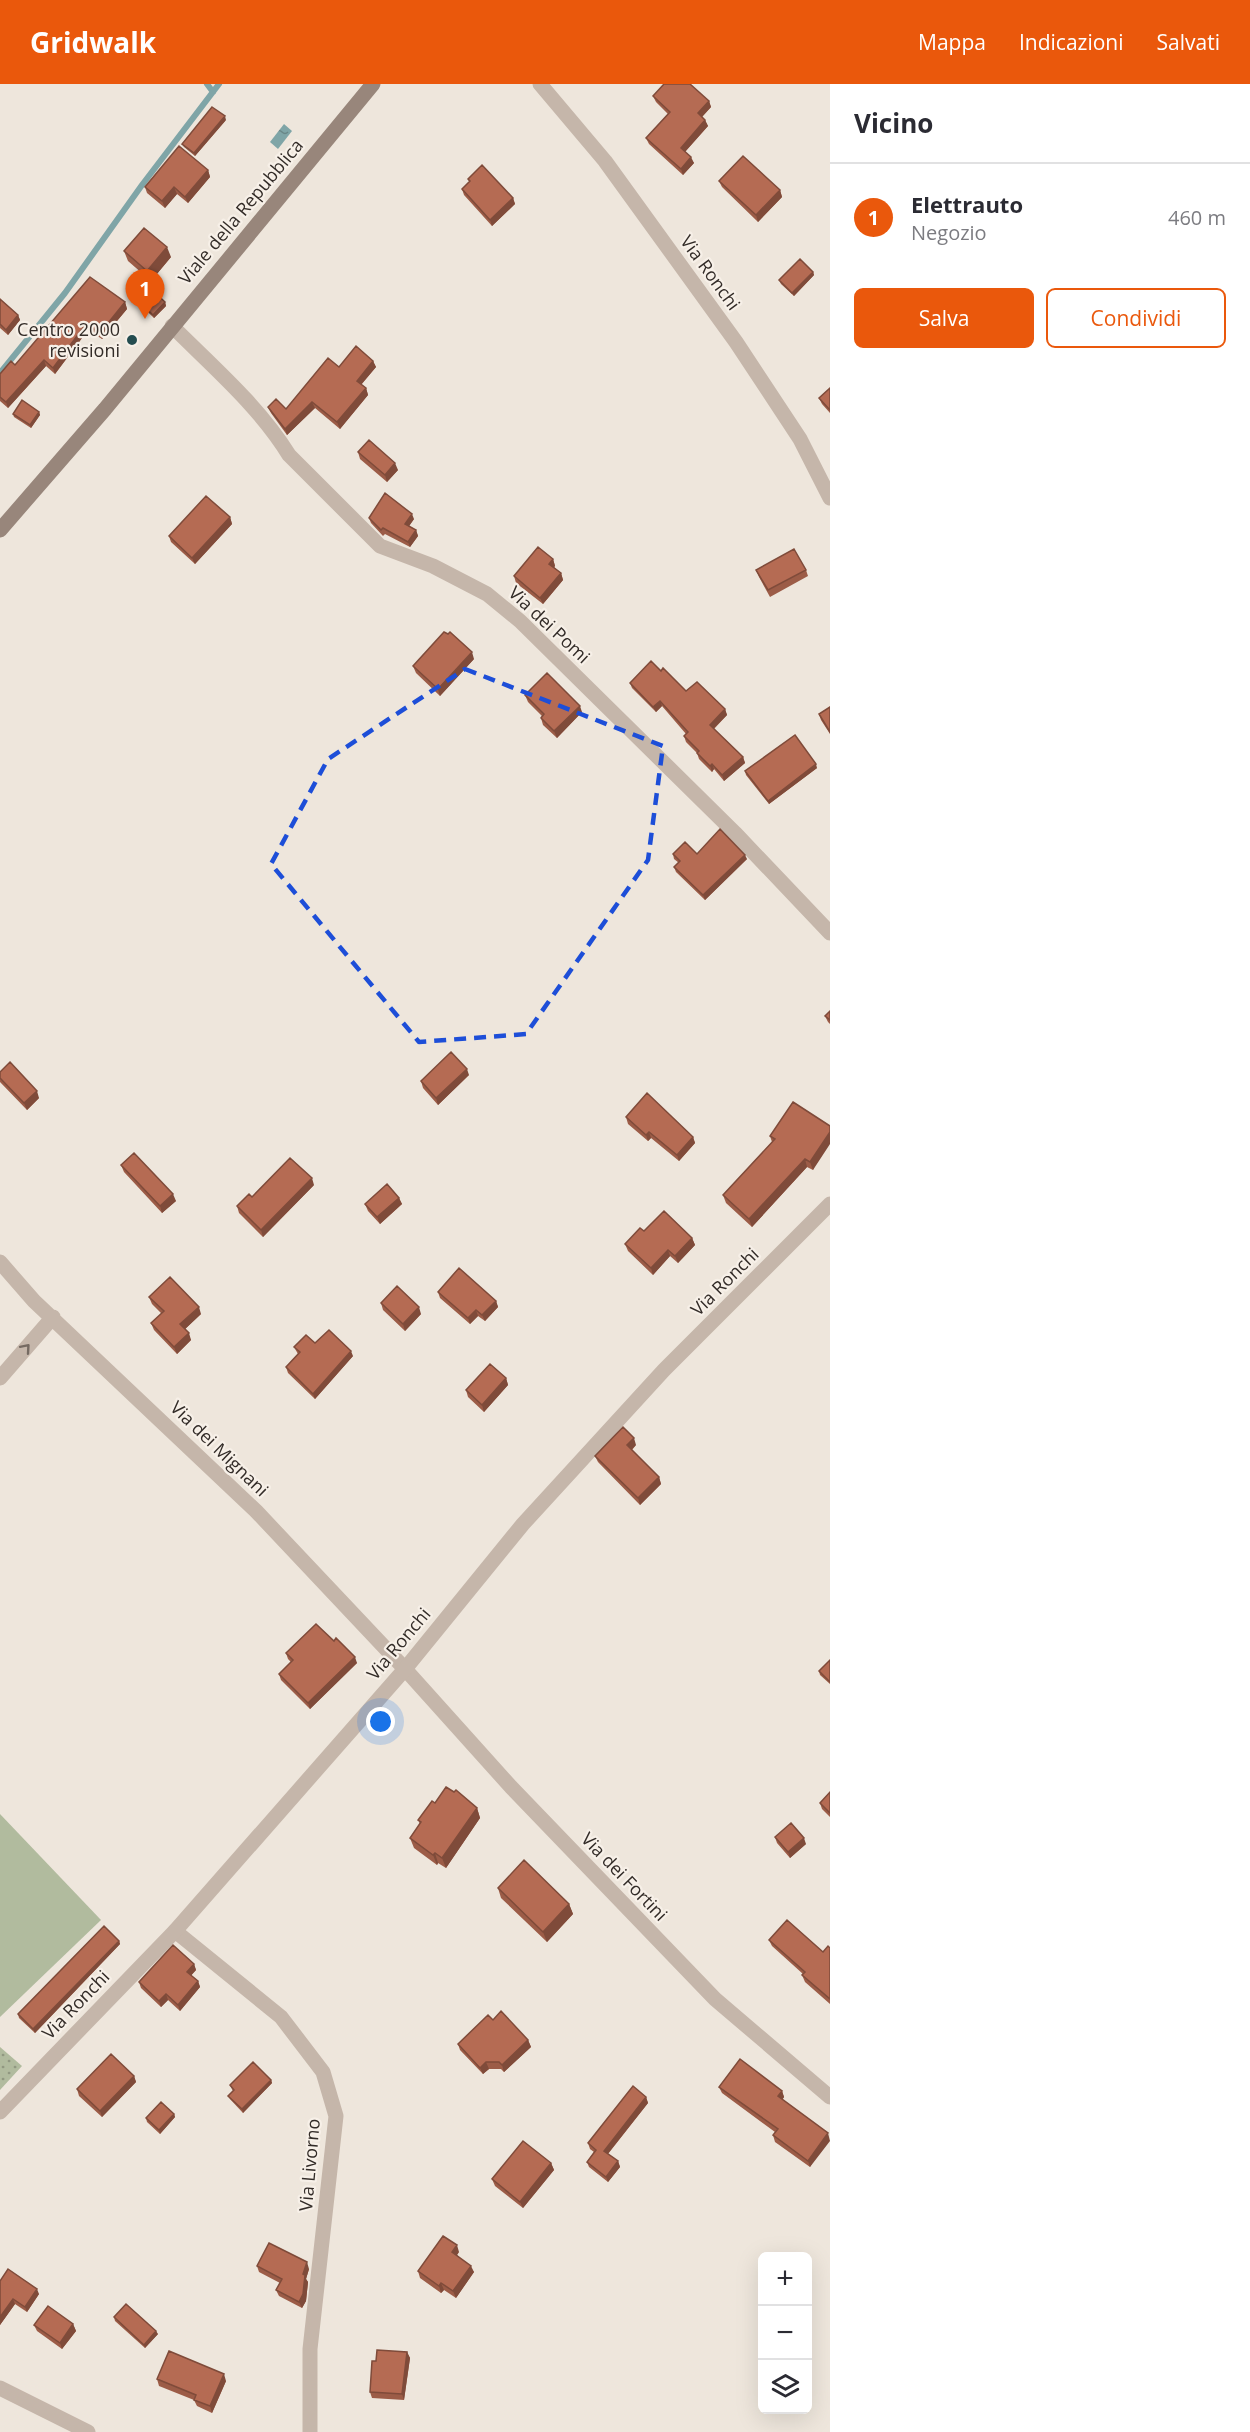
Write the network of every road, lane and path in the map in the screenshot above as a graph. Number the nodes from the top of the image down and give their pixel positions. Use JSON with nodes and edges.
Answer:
{"nodes":[{"id":1,"x":373,"y":84,"type":"edge"},
{"id":2,"x":540,"y":84,"type":"edge"},
{"id":3,"x":172,"y":326,"type":"junction"},
{"id":4,"x":830,"y":498,"type":"edge"},
{"id":5,"x":0,"y":531,"type":"edge"},
{"id":6,"x":830,"y":933,"type":"edge"},
{"id":7,"x":830,"y":1204,"type":"edge"},
{"id":8,"x":0,"y":1262,"type":"edge"},
{"id":9,"x":53,"y":1317,"type":"junction"},
{"id":10,"x":0,"y":1378,"type":"edge"},
{"id":11,"x":405,"y":1669,"type":"junction"},
{"id":12,"x":175,"y":1931,"type":"junction"},
{"id":13,"x":830,"y":2097,"type":"edge"},
{"id":14,"x":0,"y":2112,"type":"edge"},
{"id":15,"x":0,"y":2388,"type":"edge"},
{"id":16,"x":88,"y":2432,"type":"edge"},
{"id":17,"x":309,"y":2432,"type":"edge"}],
"edges":[{"from":1,"to":3,"type":"main road","name":"Viale della Repubblica"},
{"from":2,"to":4,"type":"street","name":"Via Ronchi"},
{"from":3,"to":5,"type":"main road","name":"Viale della Repubblica"},
{"from":3,"to":6,"type":"street","name":"Via dei Pomi"},
{"from":7,"to":11,"type":"street","name":"Via Ronchi"},
{"from":8,"to":9,"type":"street","name":"Via dei Mignani"},
{"from":10,"to":9,"type":"street","one_way":true},
{"from":9,"to":11,"type":"street","name":"Via dei Mignani"},
{"from":11,"to":12,"type":"street","name":"Via Ronchi"},
{"from":11,"to":13,"type":"street","name":"Via dei Fortini"},
{"from":12,"to":14,"type":"street","name":"Via Ronchi"},
{"from":12,"to":17,"type":"street","name":"Via Livorno"},
{"from":15,"to":16,"type":"street"}]}
